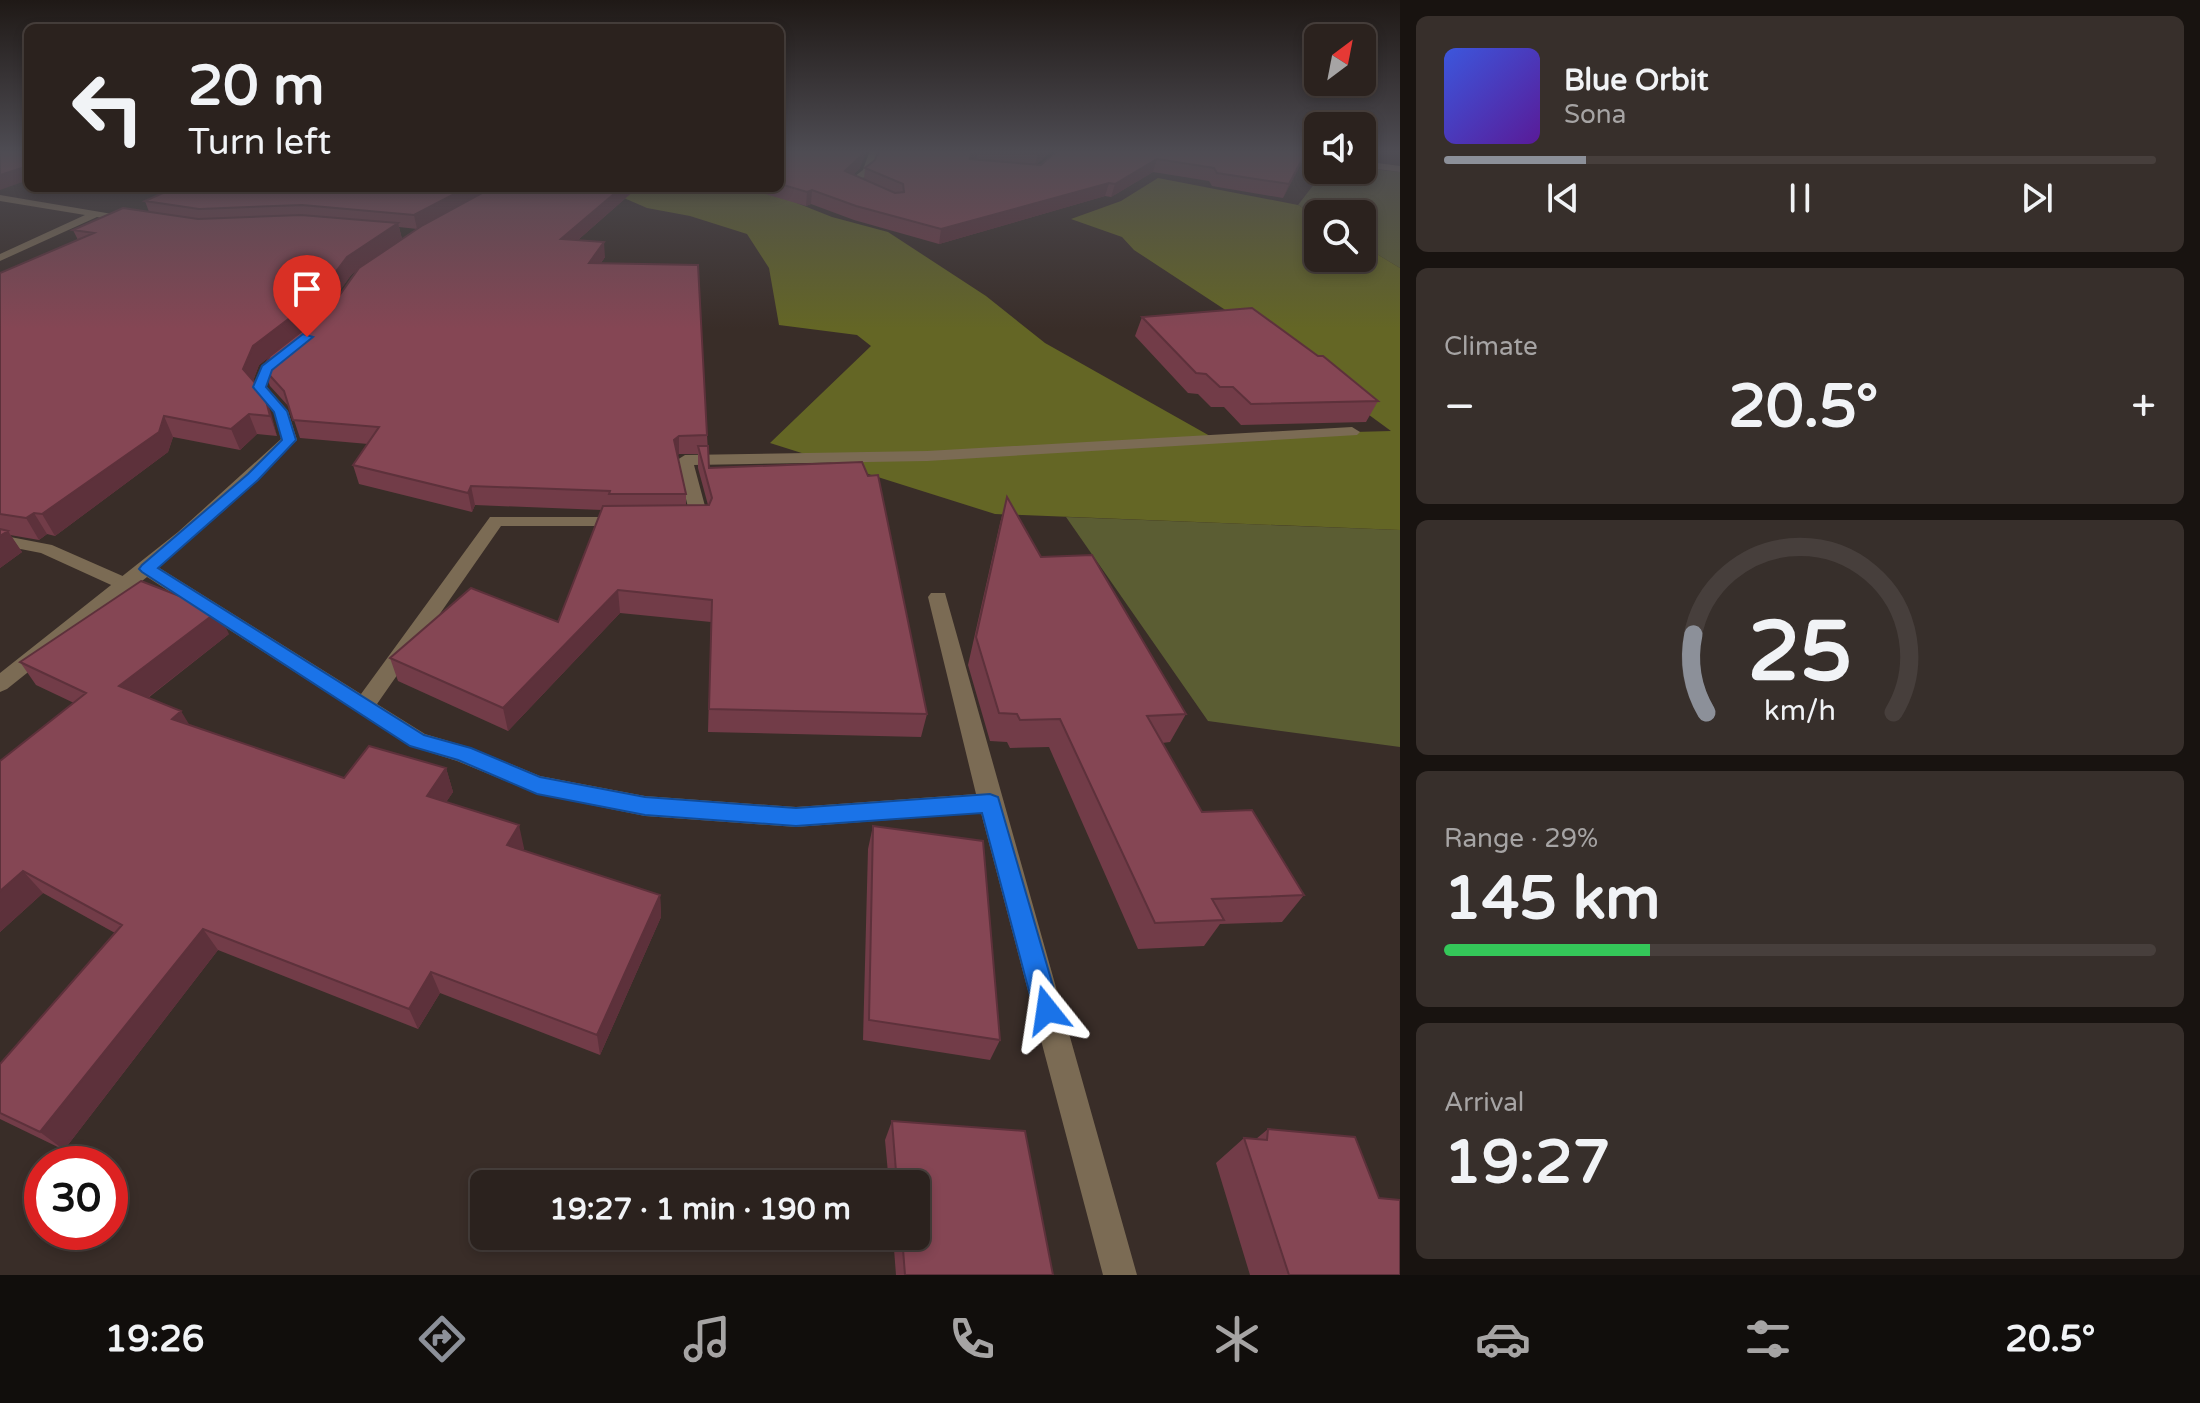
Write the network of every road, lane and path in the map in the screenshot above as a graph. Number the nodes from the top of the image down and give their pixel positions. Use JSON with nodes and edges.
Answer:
{"nodes":[{"id":1,"x":69,"y":210,"type":"edge"},
{"id":2,"x":96,"y":214,"type":"junction"},
{"id":3,"x":143,"y":222,"type":"edge"},
{"id":4,"x":0,"y":258,"type":"edge"},
{"id":5,"x":291,"y":349,"type":"edge"},
{"id":6,"x":1352,"y":432,"type":"edge"},
{"id":7,"x":637,"y":521,"type":"edge"},
{"id":8,"x":669,"y":521,"type":"edge"},
{"id":9,"x":0,"y":540,"type":"edge"},
{"id":10,"x":148,"y":569,"type":"junction"},
{"id":11,"x":127,"y":585,"type":"junction"},
{"id":12,"x":938,"y":597,"type":"dead end"},
{"id":13,"x":0,"y":684,"type":"edge"},
{"id":14,"x":364,"y":706,"type":"junction"},
{"id":15,"x":990,"y":803,"type":"junction"},
{"id":16,"x":1120,"y":1275,"type":"edge"}],
"edges":[{"from":1,"to":2,"type":"street"},
{"from":2,"to":3,"type":"street"},
{"from":2,"to":4,"type":"street"},
{"from":5,"to":10,"type":"street"},
{"from":6,"to":8,"type":"street"},
{"from":7,"to":14,"type":"street"},
{"from":9,"to":11,"type":"street"},
{"from":10,"to":11,"type":"street"},
{"from":10,"to":14,"type":"street"},
{"from":11,"to":13,"type":"street"},
{"from":12,"to":15,"type":"street"},
{"from":14,"to":15,"type":"street"},
{"from":15,"to":16,"type":"street"}]}
